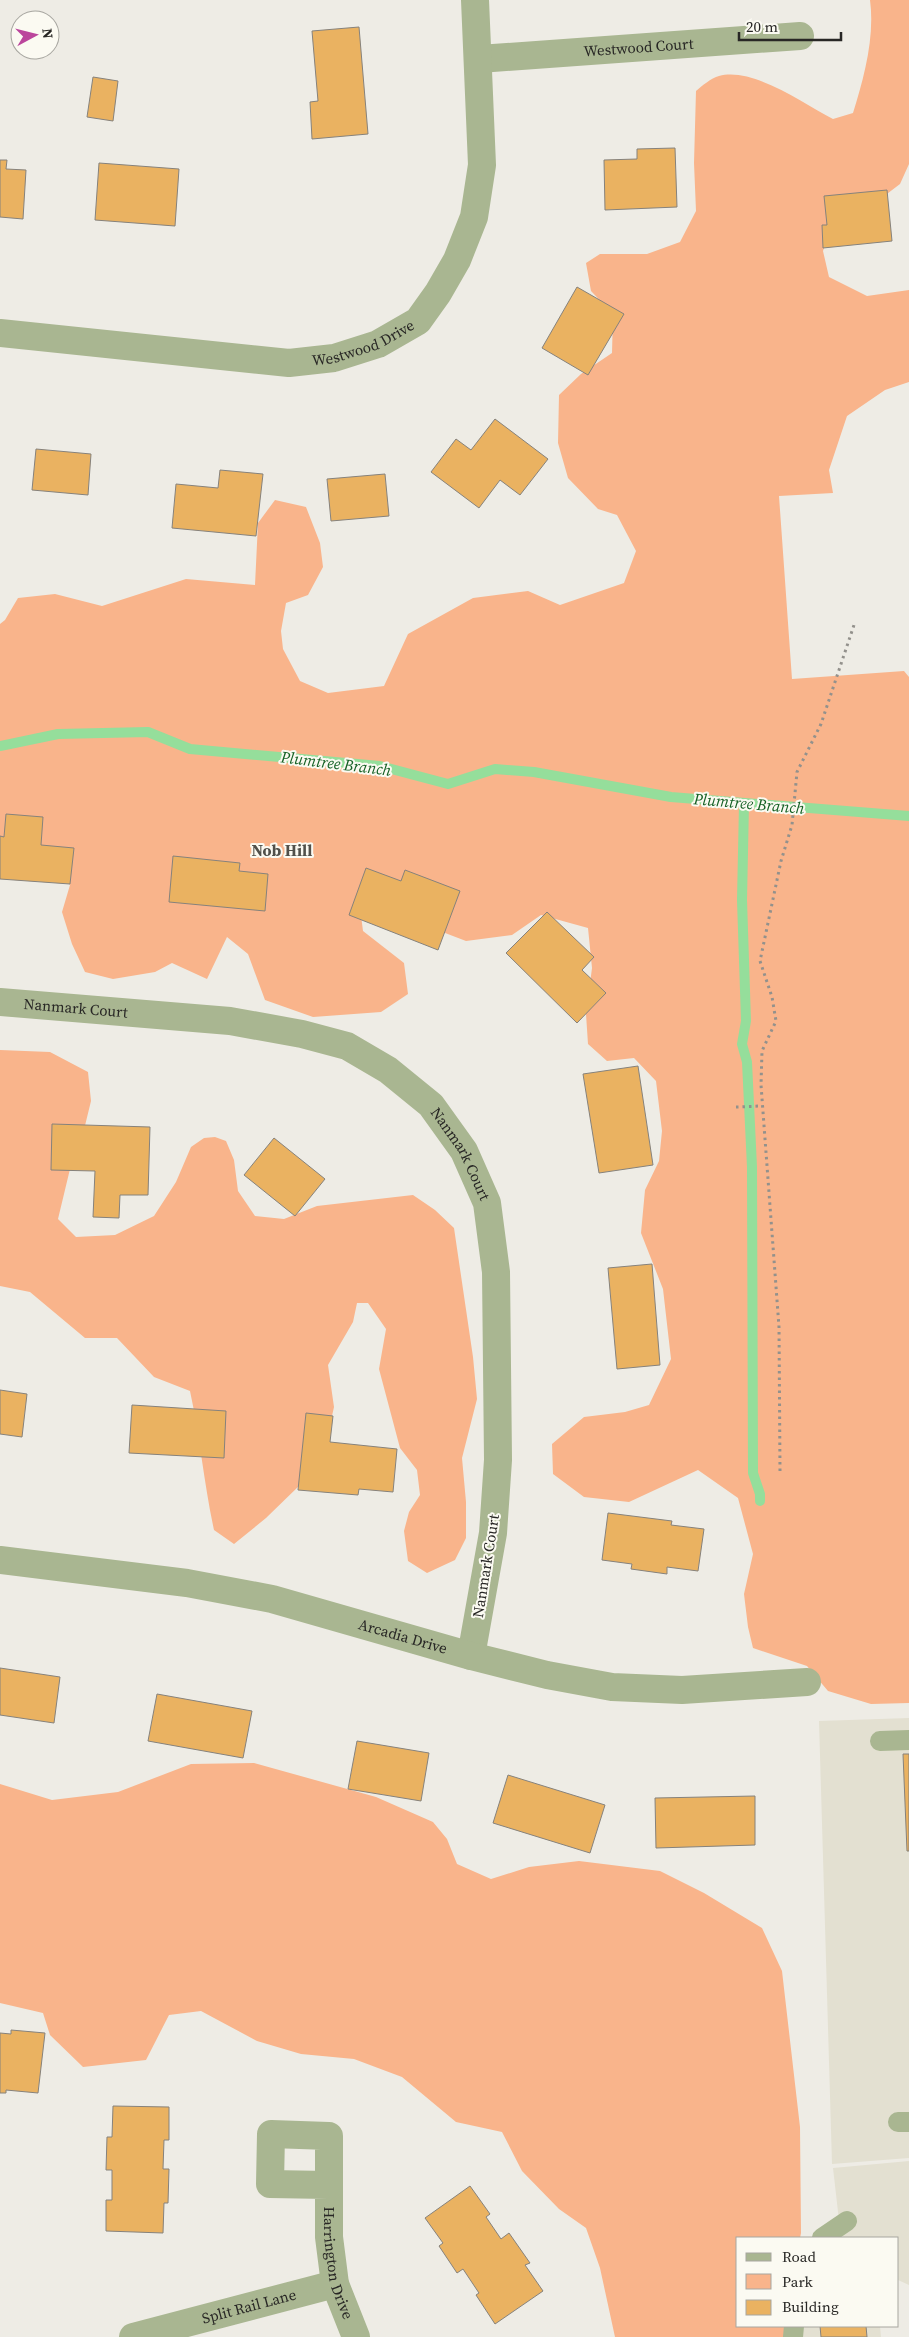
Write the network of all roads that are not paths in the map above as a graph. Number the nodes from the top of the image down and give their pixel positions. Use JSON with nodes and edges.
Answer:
{"nodes":[{"id":1,"x":475,"y":0,"type":"edge"},
{"id":2,"x":800,"y":36,"type":"dead end"},
{"id":3,"x":479,"y":59,"type":"junction"},
{"id":4,"x":0,"y":333,"type":"edge"},
{"id":5,"x":0,"y":1002,"type":"edge"},
{"id":6,"x":0,"y":1560,"type":"edge"},
{"id":7,"x":471,"y":1656,"type":"junction"},
{"id":8,"x":807,"y":1682,"type":"dead end"},
{"id":9,"x":909,"y":1740,"type":"edge"},
{"id":10,"x":880,"y":1741,"type":"dead end"},
{"id":11,"x":328,"y":2186,"type":"dead end"},
{"id":12,"x":848,"y":2221,"type":"dead end"},
{"id":13,"x":824,"y":2237,"type":"edge"},
{"id":14,"x":335,"y":2284,"type":"junction"},
{"id":15,"x":133,"y":2337,"type":"edge"},
{"id":16,"x":356,"y":2337,"type":"edge"}],
"edges":[{"from":1,"to":3,"type":"street","name":"Westwood Drive"},
{"from":2,"to":3,"type":"street","name":"Westwood Court"},
{"from":3,"to":4,"type":"street","name":"Westwood Drive"},
{"from":5,"to":7,"type":"street","name":"Nanmark Court"},
{"from":6,"to":7,"type":"street","name":"Arcadia Drive"},
{"from":7,"to":8,"type":"street","name":"Arcadia Drive"},
{"from":9,"to":10,"type":"lane"},
{"from":11,"to":14,"type":"street","name":"Harrington Drive"},
{"from":12,"to":13,"type":"lane"},
{"from":14,"to":15,"type":"street","name":"Split Rail Lane"},
{"from":14,"to":16,"type":"street","name":"Harrington Drive"}]}
